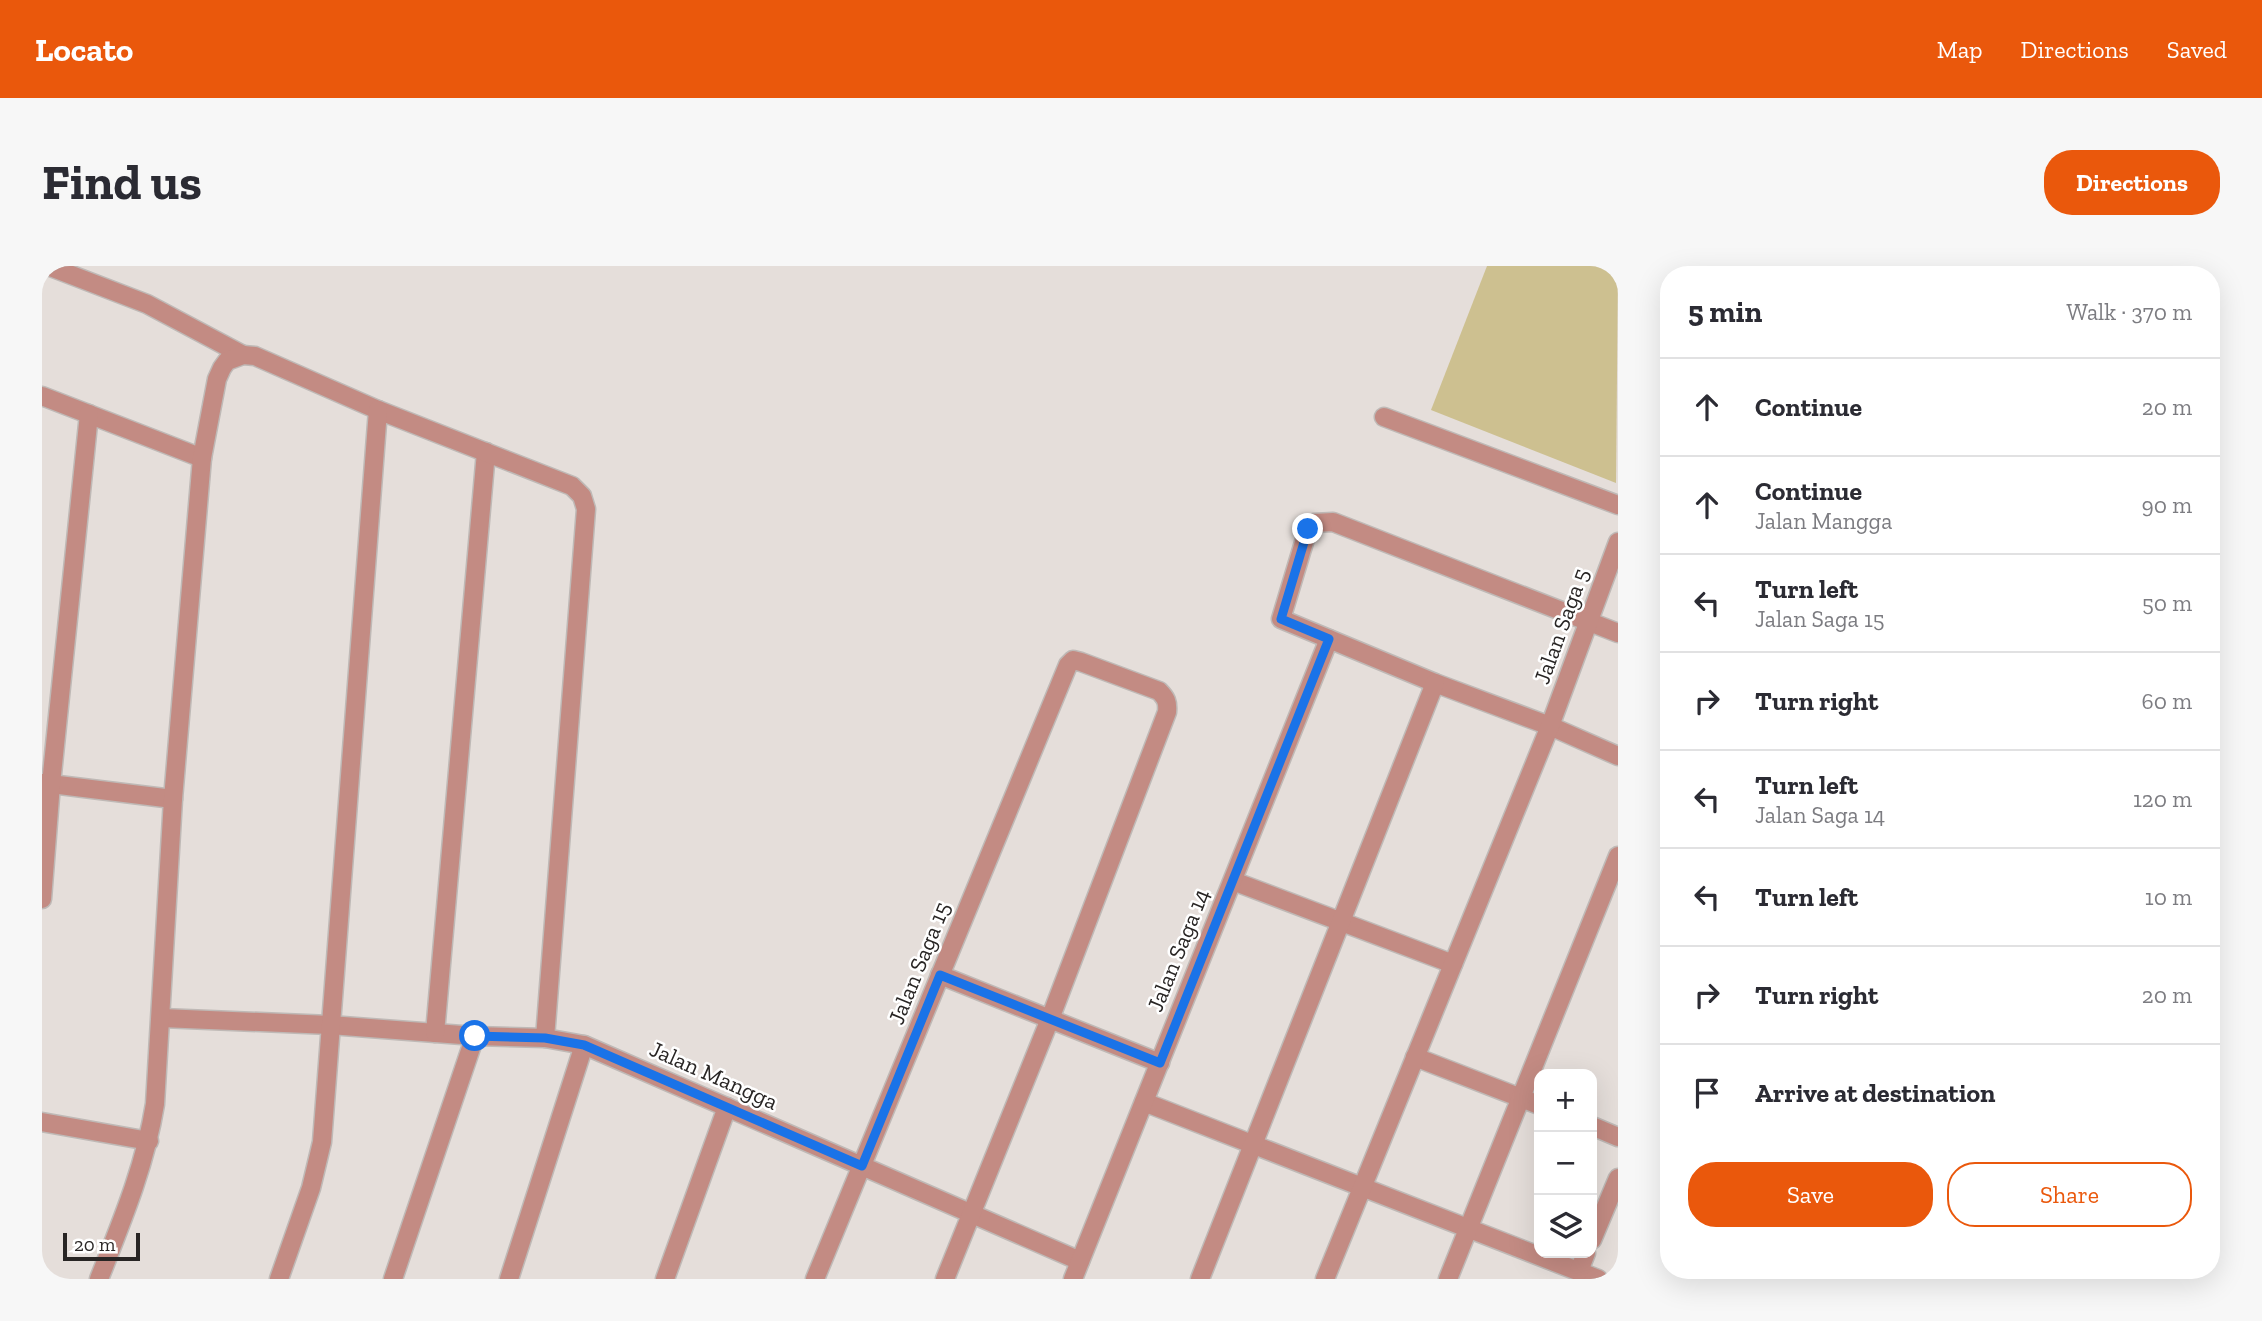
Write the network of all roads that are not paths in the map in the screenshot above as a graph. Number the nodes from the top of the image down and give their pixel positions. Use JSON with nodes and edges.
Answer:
{"nodes":[{"id":1,"x":48,"y":266,"type":"edge"},
{"id":2,"x":243,"y":355,"type":"junction"},
{"id":3,"x":42,"y":396,"type":"edge"},
{"id":4,"x":378,"y":410,"type":"junction"},
{"id":5,"x":89,"y":414,"type":"junction"},
{"id":6,"x":1384,"y":417,"type":"dead end"},
{"id":7,"x":486,"y":452,"type":"junction"},
{"id":8,"x":202,"y":458,"type":"junction"},
{"id":9,"x":1618,"y":505,"type":"edge"},
{"id":10,"x":1618,"y":542,"type":"edge"},
{"id":11,"x":1589,"y":621,"type":"junction"},
{"id":12,"x":1618,"y":633,"type":"edge"},
{"id":13,"x":1329,"y":639,"type":"junction"},
{"id":14,"x":1435,"y":683,"type":"junction"},
{"id":15,"x":1550,"y":726,"type":"junction"},
{"id":16,"x":1618,"y":756,"type":"edge"},
{"id":17,"x":46,"y":783,"type":"edge"},
{"id":18,"x":173,"y":799,"type":"junction"},
{"id":19,"x":1618,"y":856,"type":"edge"},
{"id":20,"x":1233,"y":881,"type":"junction"},
{"id":21,"x":42,"y":899,"type":"edge"},
{"id":22,"x":1341,"y":922,"type":"junction"},
{"id":23,"x":1453,"y":964,"type":"junction"},
{"id":24,"x":940,"y":975,"type":"junction"},
{"id":25,"x":162,"y":1018,"type":"junction"},
{"id":26,"x":1050,"y":1019,"type":"junction"},
{"id":27,"x":330,"y":1025,"type":"junction"},
{"id":28,"x":435,"y":1033,"type":"junction"},
{"id":29,"x":475,"y":1036,"type":"junction"},
{"id":30,"x":545,"y":1038,"type":"junction"},
{"id":31,"x":584,"y":1045,"type":"junction"},
{"id":32,"x":1415,"y":1057,"type":"junction"},
{"id":33,"x":1160,"y":1063,"type":"junction"},
{"id":34,"x":1521,"y":1098,"type":"junction"},
{"id":35,"x":1144,"y":1102,"type":"junction"},
{"id":36,"x":1534,"y":1103,"type":"edge"},
{"id":37,"x":727,"y":1107,"type":"junction"},
{"id":38,"x":42,"y":1122,"type":"edge"},
{"id":39,"x":1597,"y":1128,"type":"edge"},
{"id":40,"x":1618,"y":1137,"type":"edge"},
{"id":41,"x":149,"y":1141,"type":"junction"},
{"id":42,"x":1253,"y":1146,"type":"junction"},
{"id":43,"x":862,"y":1166,"type":"junction"},
{"id":44,"x":1618,"y":1178,"type":"edge"},
{"id":45,"x":1362,"y":1188,"type":"junction"},
{"id":46,"x":971,"y":1214,"type":"junction"},
{"id":47,"x":1468,"y":1228,"type":"junction"},
{"id":48,"x":1597,"y":1228,"type":"edge"},
{"id":49,"x":1585,"y":1258,"type":"edge"},
{"id":50,"x":1080,"y":1261,"type":"junction"},
{"id":51,"x":1579,"y":1271,"type":"junction"},
{"id":52,"x":99,"y":1279,"type":"edge"},
{"id":53,"x":279,"y":1279,"type":"edge"},
{"id":54,"x":393,"y":1279,"type":"edge"},
{"id":55,"x":509,"y":1279,"type":"edge"},
{"id":56,"x":665,"y":1279,"type":"edge"},
{"id":57,"x":815,"y":1279,"type":"edge"},
{"id":58,"x":945,"y":1279,"type":"edge"},
{"id":59,"x":1073,"y":1279,"type":"edge"},
{"id":60,"x":1200,"y":1279,"type":"edge"},
{"id":61,"x":1325,"y":1279,"type":"edge"},
{"id":62,"x":1448,"y":1279,"type":"edge"},
{"id":63,"x":1598,"y":1279,"type":"edge"}],
"edges":[{"from":1,"to":2,"type":"street"},
{"from":2,"to":4,"type":"street"},
{"from":2,"to":8,"type":"street"},
{"from":3,"to":5,"type":"street"},
{"from":4,"to":7,"type":"street"},
{"from":4,"to":27,"type":"street"},
{"from":5,"to":8,"type":"street"},
{"from":5,"to":17,"type":"street"},
{"from":6,"to":9,"type":"street"},
{"from":7,"to":28,"type":"street"},
{"from":7,"to":30,"type":"street"},
{"from":8,"to":18,"type":"street"},
{"from":10,"to":11,"type":"street","name":"Jalan Saga 5"},
{"from":11,"to":12,"type":"street"},
{"from":11,"to":13,"type":"street"},
{"from":11,"to":15,"type":"street","name":"Jalan Saga 5"},
{"from":13,"to":14,"type":"street"},
{"from":13,"to":20,"type":"street","name":"Jalan Saga 14"},
{"from":14,"to":15,"type":"street"},
{"from":14,"to":22,"type":"street"},
{"from":15,"to":16,"type":"street"},
{"from":15,"to":23,"type":"street","name":"Jalan Saga 5"},
{"from":17,"to":18,"type":"street"},
{"from":17,"to":21,"type":"street"},
{"from":18,"to":25,"type":"street"},
{"from":19,"to":34,"type":"street"},
{"from":20,"to":22,"type":"street"},
{"from":20,"to":33,"type":"street","name":"Jalan Saga 14"},
{"from":22,"to":23,"type":"street"},
{"from":22,"to":42,"type":"street"},
{"from":23,"to":32,"type":"street","name":"Jalan Saga 5"},
{"from":24,"to":26,"type":"street"},
{"from":24,"to":26,"type":"street","name":"Jalan Saga 15"},
{"from":24,"to":43,"type":"street","name":"Jalan Saga 15"},
{"from":25,"to":27,"type":"street","name":"Jalan Mangga"},
{"from":25,"to":41,"type":"street"},
{"from":26,"to":33,"type":"street"},
{"from":26,"to":46,"type":"street"},
{"from":27,"to":28,"type":"street","name":"Jalan Mangga"},
{"from":27,"to":53,"type":"street"},
{"from":28,"to":29,"type":"street","name":"Jalan Mangga"},
{"from":29,"to":30,"type":"street","name":"Jalan Mangga"},
{"from":29,"to":54,"type":"street"},
{"from":30,"to":31,"type":"street","name":"Jalan Mangga"},
{"from":31,"to":37,"type":"street","name":"Jalan Mangga"},
{"from":31,"to":55,"type":"street"},
{"from":32,"to":34,"type":"street"},
{"from":32,"to":45,"type":"street","name":"Jalan Saga 5"},
{"from":33,"to":35,"type":"street","name":"Jalan Saga 14"},
{"from":34,"to":36,"type":"street"},
{"from":34,"to":47,"type":"street"},
{"from":35,"to":42,"type":"street"},
{"from":35,"to":50,"type":"street","name":"Jalan Saga 14"},
{"from":37,"to":43,"type":"street","name":"Jalan Mangga"},
{"from":37,"to":56,"type":"street"},
{"from":38,"to":41,"type":"street"},
{"from":39,"to":40,"type":"street"},
{"from":41,"to":52,"type":"street"},
{"from":42,"to":45,"type":"street"},
{"from":42,"to":60,"type":"street"},
{"from":43,"to":46,"type":"street","name":"Jalan Mangga"},
{"from":43,"to":57,"type":"street","name":"Jalan Saga 15"},
{"from":44,"to":48,"type":"street"},
{"from":45,"to":47,"type":"street"},
{"from":45,"to":61,"type":"street","name":"Jalan Saga 5"},
{"from":46,"to":50,"type":"street","name":"Jalan Mangga"},
{"from":46,"to":58,"type":"street"},
{"from":47,"to":51,"type":"street"},
{"from":47,"to":62,"type":"street"},
{"from":49,"to":51,"type":"street"},
{"from":50,"to":59,"type":"street","name":"Jalan Saga 14"},
{"from":51,"to":63,"type":"street"}]}
